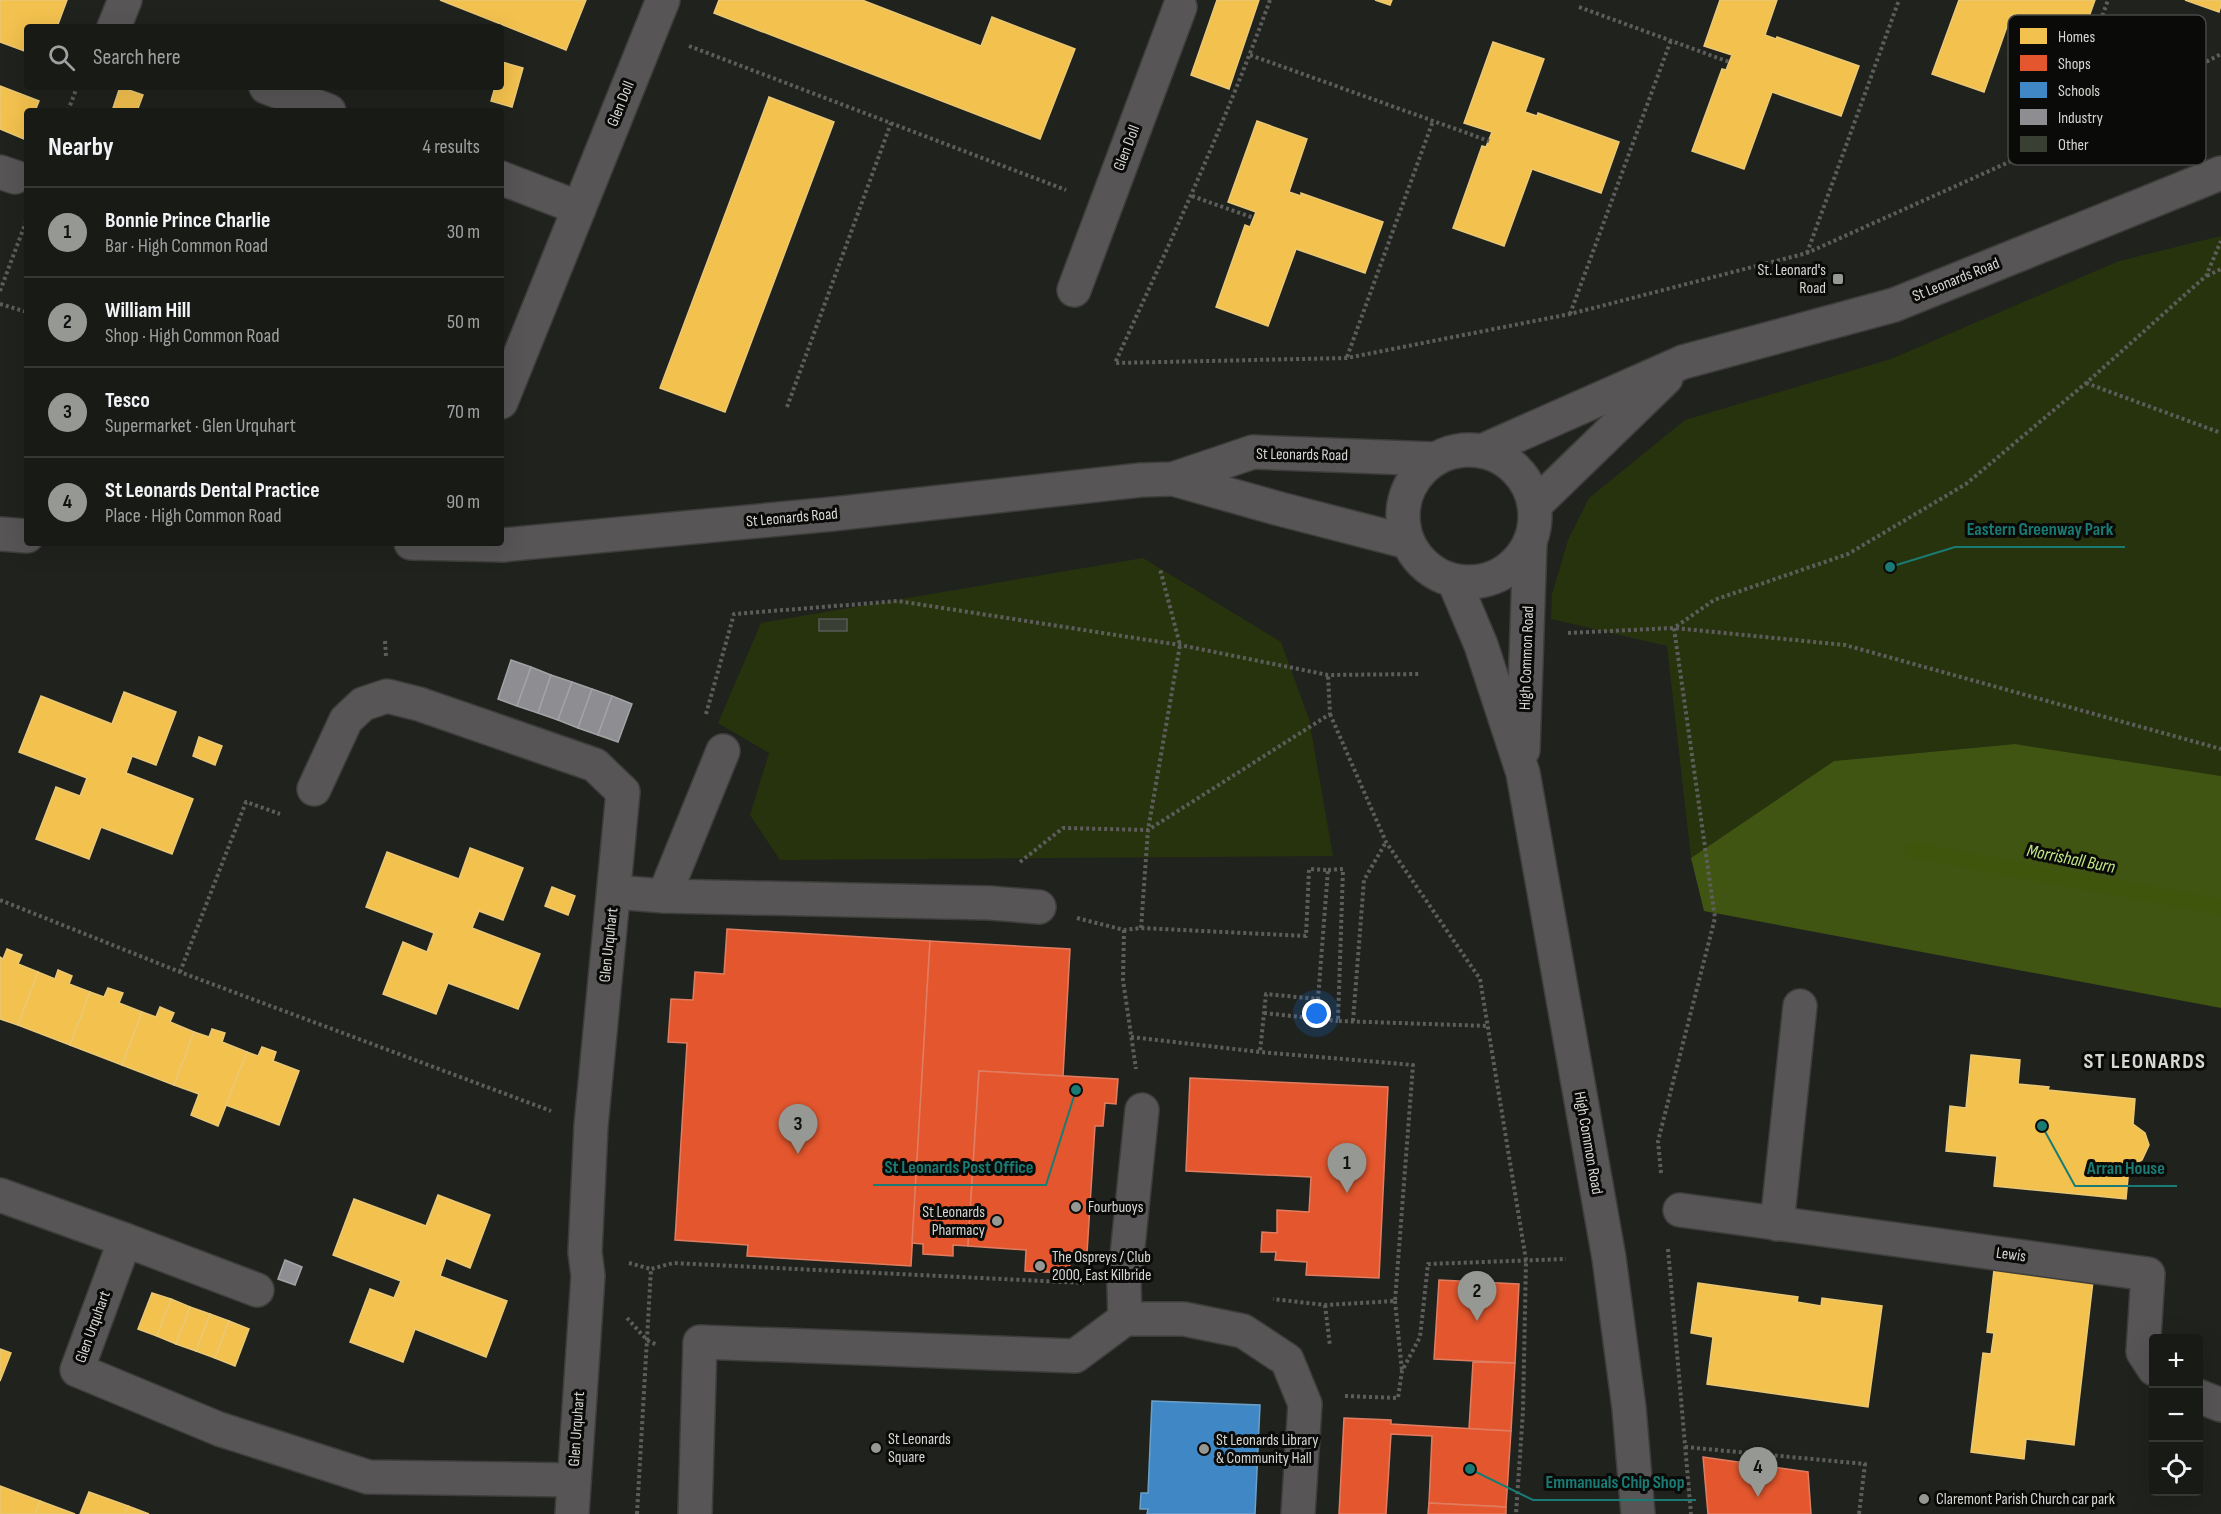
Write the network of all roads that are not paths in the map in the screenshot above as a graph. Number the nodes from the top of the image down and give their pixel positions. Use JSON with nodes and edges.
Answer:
{"nodes":[{"id":1,"x":125,"y":0,"type":"edge"},
{"id":2,"x":663,"y":0,"type":"edge"},
{"id":3,"x":1175,"y":2,"type":"edge"},
{"id":4,"x":115,"y":24,"type":"edge"},
{"id":5,"x":274,"y":90,"type":"edge"},
{"id":6,"x":321,"y":108,"type":"edge"},
{"id":7,"x":2221,"y":173,"type":"edge"},
{"id":8,"x":504,"y":179,"type":"edge"},
{"id":9,"x":579,"y":208,"type":"junction"},
{"id":10,"x":1074,"y":290,"type":"dead end"},
{"id":11,"x":1683,"y":362,"type":"junction"},
{"id":12,"x":504,"y":395,"type":"edge"},
{"id":13,"x":1482,"y":451,"type":"junction"},
{"id":14,"x":1435,"y":459,"type":"junction"},
{"id":15,"x":1173,"y":479,"type":"junction"},
{"id":16,"x":1535,"y":505,"type":"junction"},
{"id":17,"x":504,"y":533,"type":"edge"},
{"id":18,"x":0,"y":534,"type":"edge"},
{"id":19,"x":24,"y":536,"type":"edge"},
{"id":20,"x":1408,"y":542,"type":"junction"},
{"id":21,"x":1530,"y":542,"type":"junction"},
{"id":22,"x":1454,"y":581,"type":"junction"},
{"id":23,"x":723,"y":751,"type":"dead end"},
{"id":24,"x":1523,"y":773,"type":"junction"},
{"id":25,"x":314,"y":789,"type":"road end"},
{"id":26,"x":614,"y":892,"type":"junction"},
{"id":27,"x":664,"y":896,"type":"junction"},
{"id":28,"x":1039,"y":907,"type":"road end"},
{"id":29,"x":1800,"y":1006,"type":"dead end"},
{"id":30,"x":1142,"y":1110,"type":"road end"},
{"id":31,"x":0,"y":1195,"type":"edge"},
{"id":32,"x":1680,"y":1210,"type":"dead end"},
{"id":33,"x":1777,"y":1224,"type":"junction"},
{"id":34,"x":125,"y":1240,"type":"junction"},
{"id":35,"x":257,"y":1290,"type":"dead end"},
{"id":36,"x":1125,"y":1319,"type":"junction"},
{"id":37,"x":2149,"y":1361,"type":"edge"},
{"id":38,"x":2203,"y":1398,"type":"edge"},
{"id":39,"x":2221,"y":1405,"type":"edge"},
{"id":40,"x":574,"y":1480,"type":"junction"},
{"id":41,"x":572,"y":1514,"type":"edge"},
{"id":42,"x":695,"y":1514,"type":"edge"},
{"id":43,"x":1298,"y":1514,"type":"edge"},
{"id":44,"x":1638,"y":1514,"type":"edge"}],
"edges":[{"from":1,"to":4,"type":"street"},
{"from":2,"to":9,"type":"street","name":"Glen Doll"},
{"from":3,"to":10,"type":"street","name":"Glen Doll"},
{"from":5,"to":6,"type":"street"},
{"from":7,"to":11,"type":"street","name":"St Leonards Road"},
{"from":8,"to":9,"type":"street"},
{"from":9,"to":12,"type":"street","name":"Glen Doll"},
{"from":11,"to":13,"type":"street","name":"St Leonards Road"},
{"from":11,"to":16,"type":"street","name":"St Leonards Road"},
{"from":13,"to":14,"type":"street"},
{"from":13,"to":16,"type":"street"},
{"from":14,"to":15,"type":"street","name":"St Leonards Road"},
{"from":14,"to":20,"type":"street"},
{"from":15,"to":17,"type":"street","name":"St Leonards Road"},
{"from":15,"to":20,"type":"street","name":"St Leonards Road"},
{"from":16,"to":21,"type":"street"},
{"from":18,"to":19,"type":"street"},
{"from":20,"to":22,"type":"street"},
{"from":21,"to":22,"type":"street"},
{"from":21,"to":24,"type":"street","name":"High Common Road"},
{"from":22,"to":24,"type":"street","name":"High Common Road"},
{"from":23,"to":27,"type":"street"},
{"from":24,"to":44,"type":"street","name":"High Common Road"},
{"from":25,"to":26,"type":"street","name":"Glen Urquhart"},
{"from":26,"to":27,"type":"street"},
{"from":26,"to":40,"type":"street","name":"Glen Urquhart"},
{"from":27,"to":28,"type":"street"},
{"from":29,"to":33,"type":"street"},
{"from":30,"to":36,"type":"street"},
{"from":31,"to":34,"type":"street"},
{"from":32,"to":33,"type":"street","name":"Lewis"},
{"from":33,"to":37,"type":"street","name":"Lewis"},
{"from":34,"to":35,"type":"street"},
{"from":34,"to":40,"type":"street","name":"Glen Urquhart"},
{"from":36,"to":42,"type":"street"},
{"from":36,"to":43,"type":"street"},
{"from":38,"to":39,"type":"street"},
{"from":40,"to":41,"type":"street","name":"Glen Urquhart"}]}
